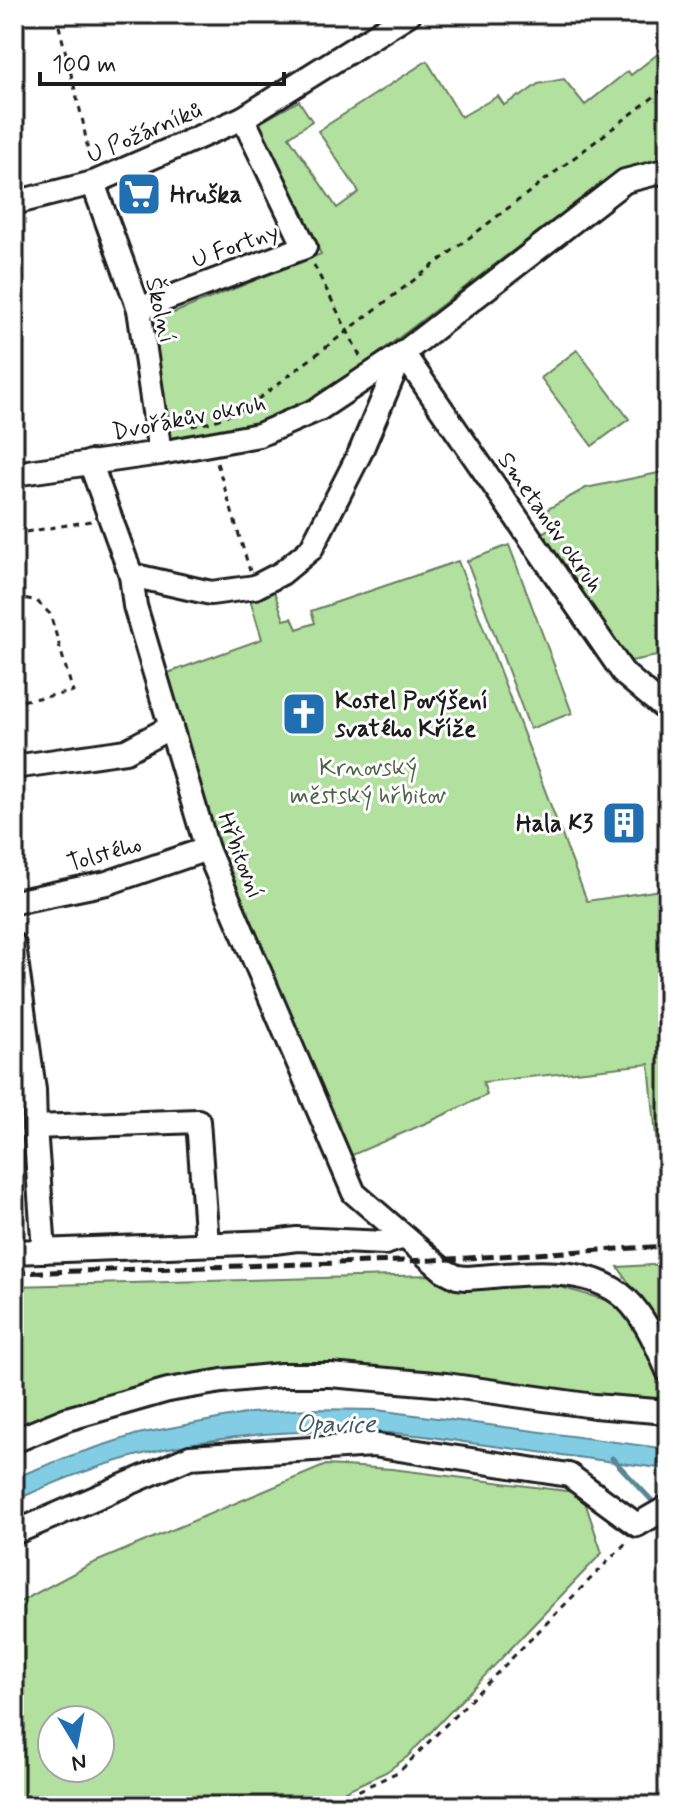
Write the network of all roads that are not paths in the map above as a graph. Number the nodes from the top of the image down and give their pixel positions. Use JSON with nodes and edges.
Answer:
{"nodes":[{"id":1,"x":409,"y":14,"type":"edge"},
{"id":2,"x":243,"y":118,"type":"junction"},
{"id":3,"x":668,"y":170,"type":"edge"},
{"id":4,"x":93,"y":183,"type":"junction"},
{"id":5,"x":14,"y":203,"type":"edge"},
{"id":6,"x":139,"y":309,"type":"junction"},
{"id":7,"x":403,"y":353,"type":"junction"},
{"id":8,"x":158,"y":444,"type":"junction"},
{"id":9,"x":90,"y":462,"type":"junction"},
{"id":10,"x":14,"y":474,"type":"edge"},
{"id":11,"x":131,"y":575,"type":"junction"},
{"id":12,"x":668,"y":711,"type":"edge"},
{"id":13,"x":171,"y":727,"type":"junction"},
{"id":14,"x":14,"y":767,"type":"edge"},
{"id":15,"x":207,"y":849,"type":"junction"},
{"id":16,"x":14,"y":902,"type":"edge"},
{"id":17,"x":14,"y":945,"type":"edge"},
{"id":18,"x":35,"y":1127,"type":"junction"},
{"id":19,"x":404,"y":1237,"type":"junction"},
{"id":20,"x":207,"y":1244,"type":"junction"},
{"id":21,"x":44,"y":1251,"type":"junction"},
{"id":22,"x":14,"y":1252,"type":"edge"},
{"id":23,"x":668,"y":1371,"type":"edge"},
{"id":24,"x":668,"y":1412,"type":"edge"},
{"id":25,"x":14,"y":1441,"type":"edge"},
{"id":26,"x":668,"y":1507,"type":"edge"},
{"id":27,"x":14,"y":1533,"type":"edge"}],
"edges":[{"from":1,"to":2,"type":"street","name":"U Požárníků"},
{"from":2,"to":4,"type":"street","name":"U Požárníků"},
{"from":2,"to":6,"type":"street","name":"U Fortny"},
{"from":3,"to":7,"type":"street"},
{"from":4,"to":5,"type":"street","name":"U Požárníků"},
{"from":4,"to":6,"type":"street","name":"Školní"},
{"from":6,"to":8,"type":"street","name":"Školní"},
{"from":7,"to":8,"type":"street","name":"Dvořákův okruh"},
{"from":7,"to":11,"type":"street"},
{"from":7,"to":12,"type":"street","name":"Smetanův okruh"},
{"from":8,"to":9,"type":"street","name":"Dvořákův okruh"},
{"from":9,"to":10,"type":"street","name":"Dvořákův okruh"},
{"from":9,"to":11,"type":"street","name":"Hřbitovní"},
{"from":11,"to":13,"type":"street","name":"Hřbitovní"},
{"from":13,"to":14,"type":"street"},
{"from":13,"to":15,"type":"street","name":"Hřbitovní"},
{"from":15,"to":16,"type":"street","name":"Tolstého"},
{"from":15,"to":19,"type":"street","name":"Hřbitovní"},
{"from":17,"to":18,"type":"street"},
{"from":18,"to":20,"type":"street"},
{"from":18,"to":21,"type":"street"},
{"from":19,"to":20,"type":"street"},
{"from":19,"to":23,"type":"street","name":"Hřbitovní"},
{"from":20,"to":21,"type":"street"},
{"from":21,"to":22,"type":"street"},
{"from":24,"to":25,"type":"street"},
{"from":26,"to":27,"type":"street"}]}
